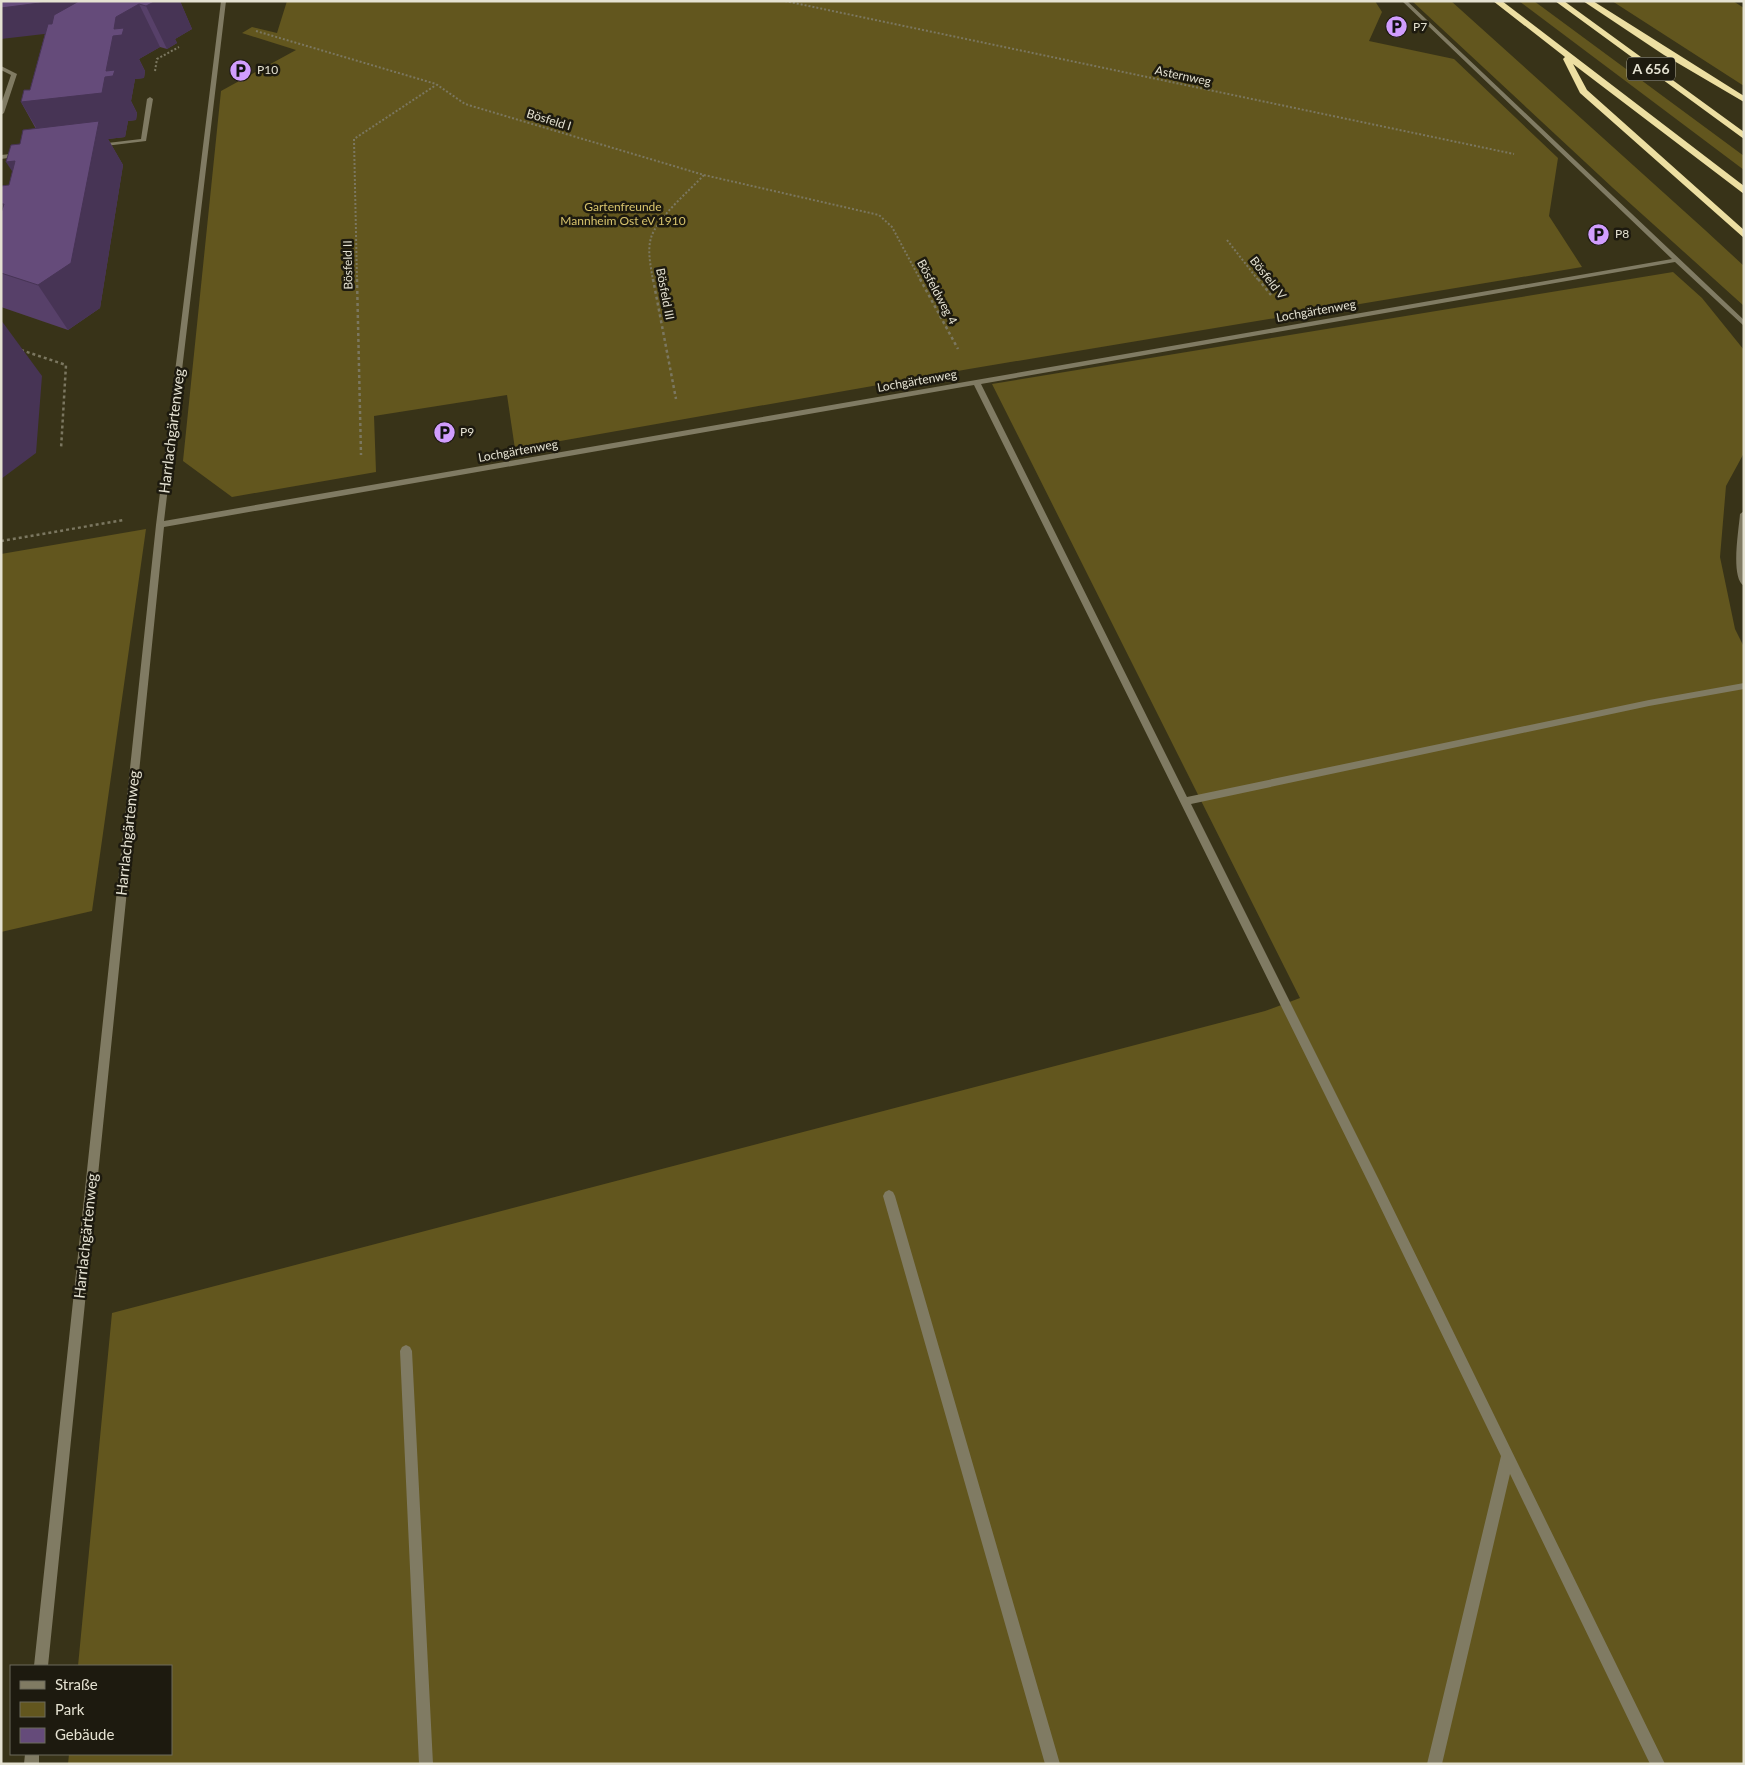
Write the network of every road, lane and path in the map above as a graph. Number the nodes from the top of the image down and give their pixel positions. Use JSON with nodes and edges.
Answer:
{"nodes":[{"id":1,"x":224,"y":1,"type":"edge"},
{"id":2,"x":785,"y":1,"type":"edge"},
{"id":3,"x":1404,"y":1,"type":"edge"},
{"id":4,"x":1496,"y":1,"type":"edge"},
{"id":5,"x":1559,"y":1,"type":"edge"},
{"id":6,"x":1587,"y":1,"type":"edge"},
{"id":7,"x":221,"y":21,"type":"junction"},
{"id":8,"x":1565,"y":55,"type":"junction"},
{"id":9,"x":1,"y":68,"type":"edge"},
{"id":10,"x":436,"y":84,"type":"junction"},
{"id":11,"x":150,"y":99,"type":"dead end"},
{"id":12,"x":1744,"y":100,"type":"edge"},
{"id":13,"x":1,"y":113,"type":"edge"},
{"id":14,"x":1744,"y":136,"type":"edge"},
{"id":15,"x":96,"y":146,"type":"edge"},
{"id":16,"x":30,"y":154,"type":"edge"},
{"id":17,"x":1,"y":157,"type":"edge"},
{"id":18,"x":1578,"y":167,"type":"junction"},
{"id":19,"x":704,"y":175,"type":"junction"},
{"id":20,"x":1744,"y":191,"type":"edge"},
{"id":21,"x":879,"y":215,"type":"joint"},
{"id":22,"x":1744,"y":235,"type":"edge"},
{"id":23,"x":1228,"y":240,"type":"dead end"},
{"id":24,"x":1677,"y":260,"type":"junction"},
{"id":25,"x":1744,"y":324,"type":"edge"},
{"id":26,"x":1296,"y":326,"type":"junction"},
{"id":27,"x":20,"y":350,"type":"dead end"},
{"id":28,"x":976,"y":382,"type":"junction"},
{"id":29,"x":684,"y":433,"type":"junction"},
{"id":30,"x":62,"y":449,"type":"dead end"},
{"id":31,"x":362,"y":490,"type":"junction"},
{"id":32,"x":1744,"y":514,"type":"edge"},
{"id":33,"x":160,"y":525,"type":"junction"},
{"id":34,"x":1,"y":542,"type":"edge"},
{"id":35,"x":1744,"y":583,"type":"edge"},
{"id":36,"x":1744,"y":686,"type":"edge"},
{"id":37,"x":1185,"y":801,"type":"junction"},
{"id":38,"x":889,"y":1196,"type":"dead end"},
{"id":39,"x":406,"y":1351,"type":"dead end"},
{"id":40,"x":1507,"y":1458,"type":"junction"},
{"id":41,"x":41,"y":1665,"type":"edge"},
{"id":42,"x":426,"y":1764,"type":"edge"},
{"id":43,"x":1053,"y":1764,"type":"edge"},
{"id":44,"x":1434,"y":1764,"type":"edge"},
{"id":45,"x":1658,"y":1764,"type":"edge"}],
"edges":[{"from":1,"to":7,"type":"street","name":"Harrlachgärtenweg"},
{"from":2,"to":18,"type":"path","name":"Asternweg"},
{"from":3,"to":18,"type":"street"},
{"from":4,"to":8,"type":"highway","number":"A 656"},
{"from":5,"to":14,"type":"highway","number":"A 656"},
{"from":6,"to":12,"type":"highway"},
{"from":7,"to":10,"type":"path","name":"Bösfeld I"},
{"from":7,"to":33,"type":"street","name":"Harrlachgärtenweg"},
{"from":8,"to":20,"type":"highway","number":"A 656"},
{"from":8,"to":22,"type":"highway"},
{"from":9,"to":13,"type":"street"},
{"from":10,"to":19,"type":"path","name":"Bösfeld I"},
{"from":10,"to":31,"type":"path","name":"Bösfeld II"},
{"from":11,"to":15,"type":"street"},
{"from":16,"to":17,"type":"street"},
{"from":18,"to":24,"type":"street"},
{"from":19,"to":21,"type":"path","name":"Bösfeld I"},
{"from":19,"to":29,"type":"path","name":"Bösfeld III"},
{"from":21,"to":28,"type":"path","name":"Bösfeldweg 4"},
{"from":23,"to":26,"type":"path","name":"Bösfeld V"},
{"from":24,"to":25,"type":"street"},
{"from":24,"to":26,"type":"street","name":"Lochgärtenweg"},
{"from":26,"to":28,"type":"street","name":"Lochgärtenweg"},
{"from":27,"to":30,"type":"path"},
{"from":28,"to":29,"type":"street","name":"Lochgärtenweg"},
{"from":28,"to":37,"type":"street"},
{"from":29,"to":31,"type":"street","name":"Lochgärtenweg"},
{"from":31,"to":33,"type":"street","name":"Lochgärtenweg"},
{"from":32,"to":35,"type":"street"},
{"from":33,"to":34,"type":"path"},
{"from":33,"to":41,"type":"street","name":"Harrlachgärtenweg"},
{"from":36,"to":37,"type":"street"},
{"from":37,"to":40,"type":"street"},
{"from":38,"to":43,"type":"street"},
{"from":39,"to":42,"type":"street"},
{"from":40,"to":44,"type":"street"},
{"from":40,"to":45,"type":"street"}]}
